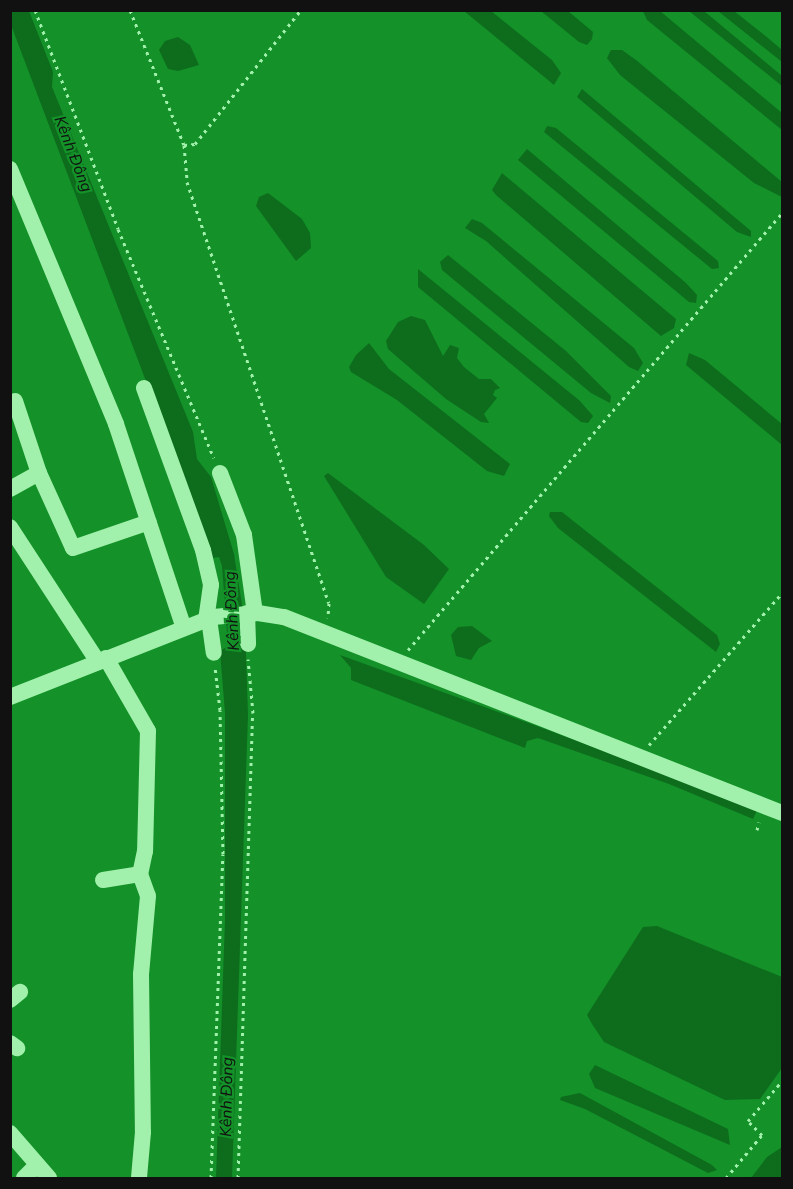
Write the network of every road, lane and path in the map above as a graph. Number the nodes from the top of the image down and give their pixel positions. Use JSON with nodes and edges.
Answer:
{"nodes":[{"id":1,"x":35,"y":10,"type":"edge"},
{"id":2,"x":130,"y":10,"type":"edge"},
{"id":3,"x":302,"y":10,"type":"edge"},
{"id":4,"x":184,"y":145,"type":"junction"},
{"id":5,"x":10,"y":169,"type":"edge"},
{"id":6,"x":783,"y":213,"type":"edge"},
{"id":7,"x":144,"y":388,"type":"dead end"},
{"id":8,"x":15,"y":401,"type":"dead end"},
{"id":9,"x":39,"y":473,"type":"junction"},
{"id":10,"x":220,"y":473,"type":"joint"},
{"id":11,"x":10,"y":489,"type":"edge"},
{"id":12,"x":150,"y":522,"type":"junction"},
{"id":13,"x":10,"y":527,"type":"edge"},
{"id":14,"x":16,"y":546,"type":"edge"},
{"id":15,"x":783,"y":593,"type":"edge"},
{"id":16,"x":251,"y":613,"type":"junction"},
{"id":17,"x":209,"y":619,"type":"junction"},
{"id":18,"x":184,"y":627,"type":"junction"},
{"id":19,"x":327,"y":631,"type":"junction"},
{"id":20,"x":248,"y":644,"type":"joint"},
{"id":21,"x":214,"y":653,"type":"joint"},
{"id":22,"x":102,"y":660,"type":"junction"},
{"id":23,"x":399,"y":661,"type":"junction"},
{"id":24,"x":10,"y":697,"type":"edge"},
{"id":25,"x":638,"y":758,"type":"junction"},
{"id":26,"x":783,"y":813,"type":"edge"},
{"id":27,"x":140,"y":874,"type":"junction"},
{"id":28,"x":103,"y":880,"type":"dead end"},
{"id":29,"x":783,"y":1081,"type":"edge"},
{"id":30,"x":10,"y":1133,"type":"edge"},
{"id":31,"x":38,"y":1165,"type":"junction"},
{"id":32,"x":24,"y":1179,"type":"edge"},
{"id":33,"x":49,"y":1179,"type":"edge"},
{"id":34,"x":139,"y":1179,"type":"edge"},
{"id":35,"x":212,"y":1179,"type":"edge"},
{"id":36,"x":238,"y":1179,"type":"edge"},
{"id":37,"x":726,"y":1179,"type":"edge"}],
"edges":[{"from":1,"to":10,"type":"path"},
{"from":2,"to":4,"type":"path"},
{"from":3,"to":4,"type":"path"},
{"from":4,"to":19,"type":"path"},
{"from":5,"to":12,"type":"street"},
{"from":6,"to":23,"type":"path"},
{"from":7,"to":17,"type":"street"},
{"from":8,"to":9,"type":"street"},
{"from":9,"to":11,"type":"street"},
{"from":9,"to":12,"type":"street"},
{"from":10,"to":16,"type":"street"},
{"from":12,"to":18,"type":"street"},
{"from":13,"to":14,"type":"street"},
{"from":14,"to":22,"type":"street"},
{"from":15,"to":25,"type":"path"},
{"from":16,"to":17,"type":"street"},
{"from":16,"to":19,"type":"street"},
{"from":16,"to":20,"type":"street"},
{"from":17,"to":18,"type":"street"},
{"from":17,"to":21,"type":"street"},
{"from":18,"to":22,"type":"street"},
{"from":19,"to":23,"type":"street"},
{"from":20,"to":36,"type":"path"},
{"from":21,"to":35,"type":"path"},
{"from":22,"to":24,"type":"street"},
{"from":22,"to":27,"type":"street"},
{"from":23,"to":25,"type":"street"},
{"from":25,"to":26,"type":"street"},
{"from":27,"to":28,"type":"street"},
{"from":27,"to":34,"type":"street"},
{"from":29,"to":37,"type":"path"},
{"from":30,"to":31,"type":"street"},
{"from":31,"to":32,"type":"street"},
{"from":31,"to":33,"type":"street"}]}
